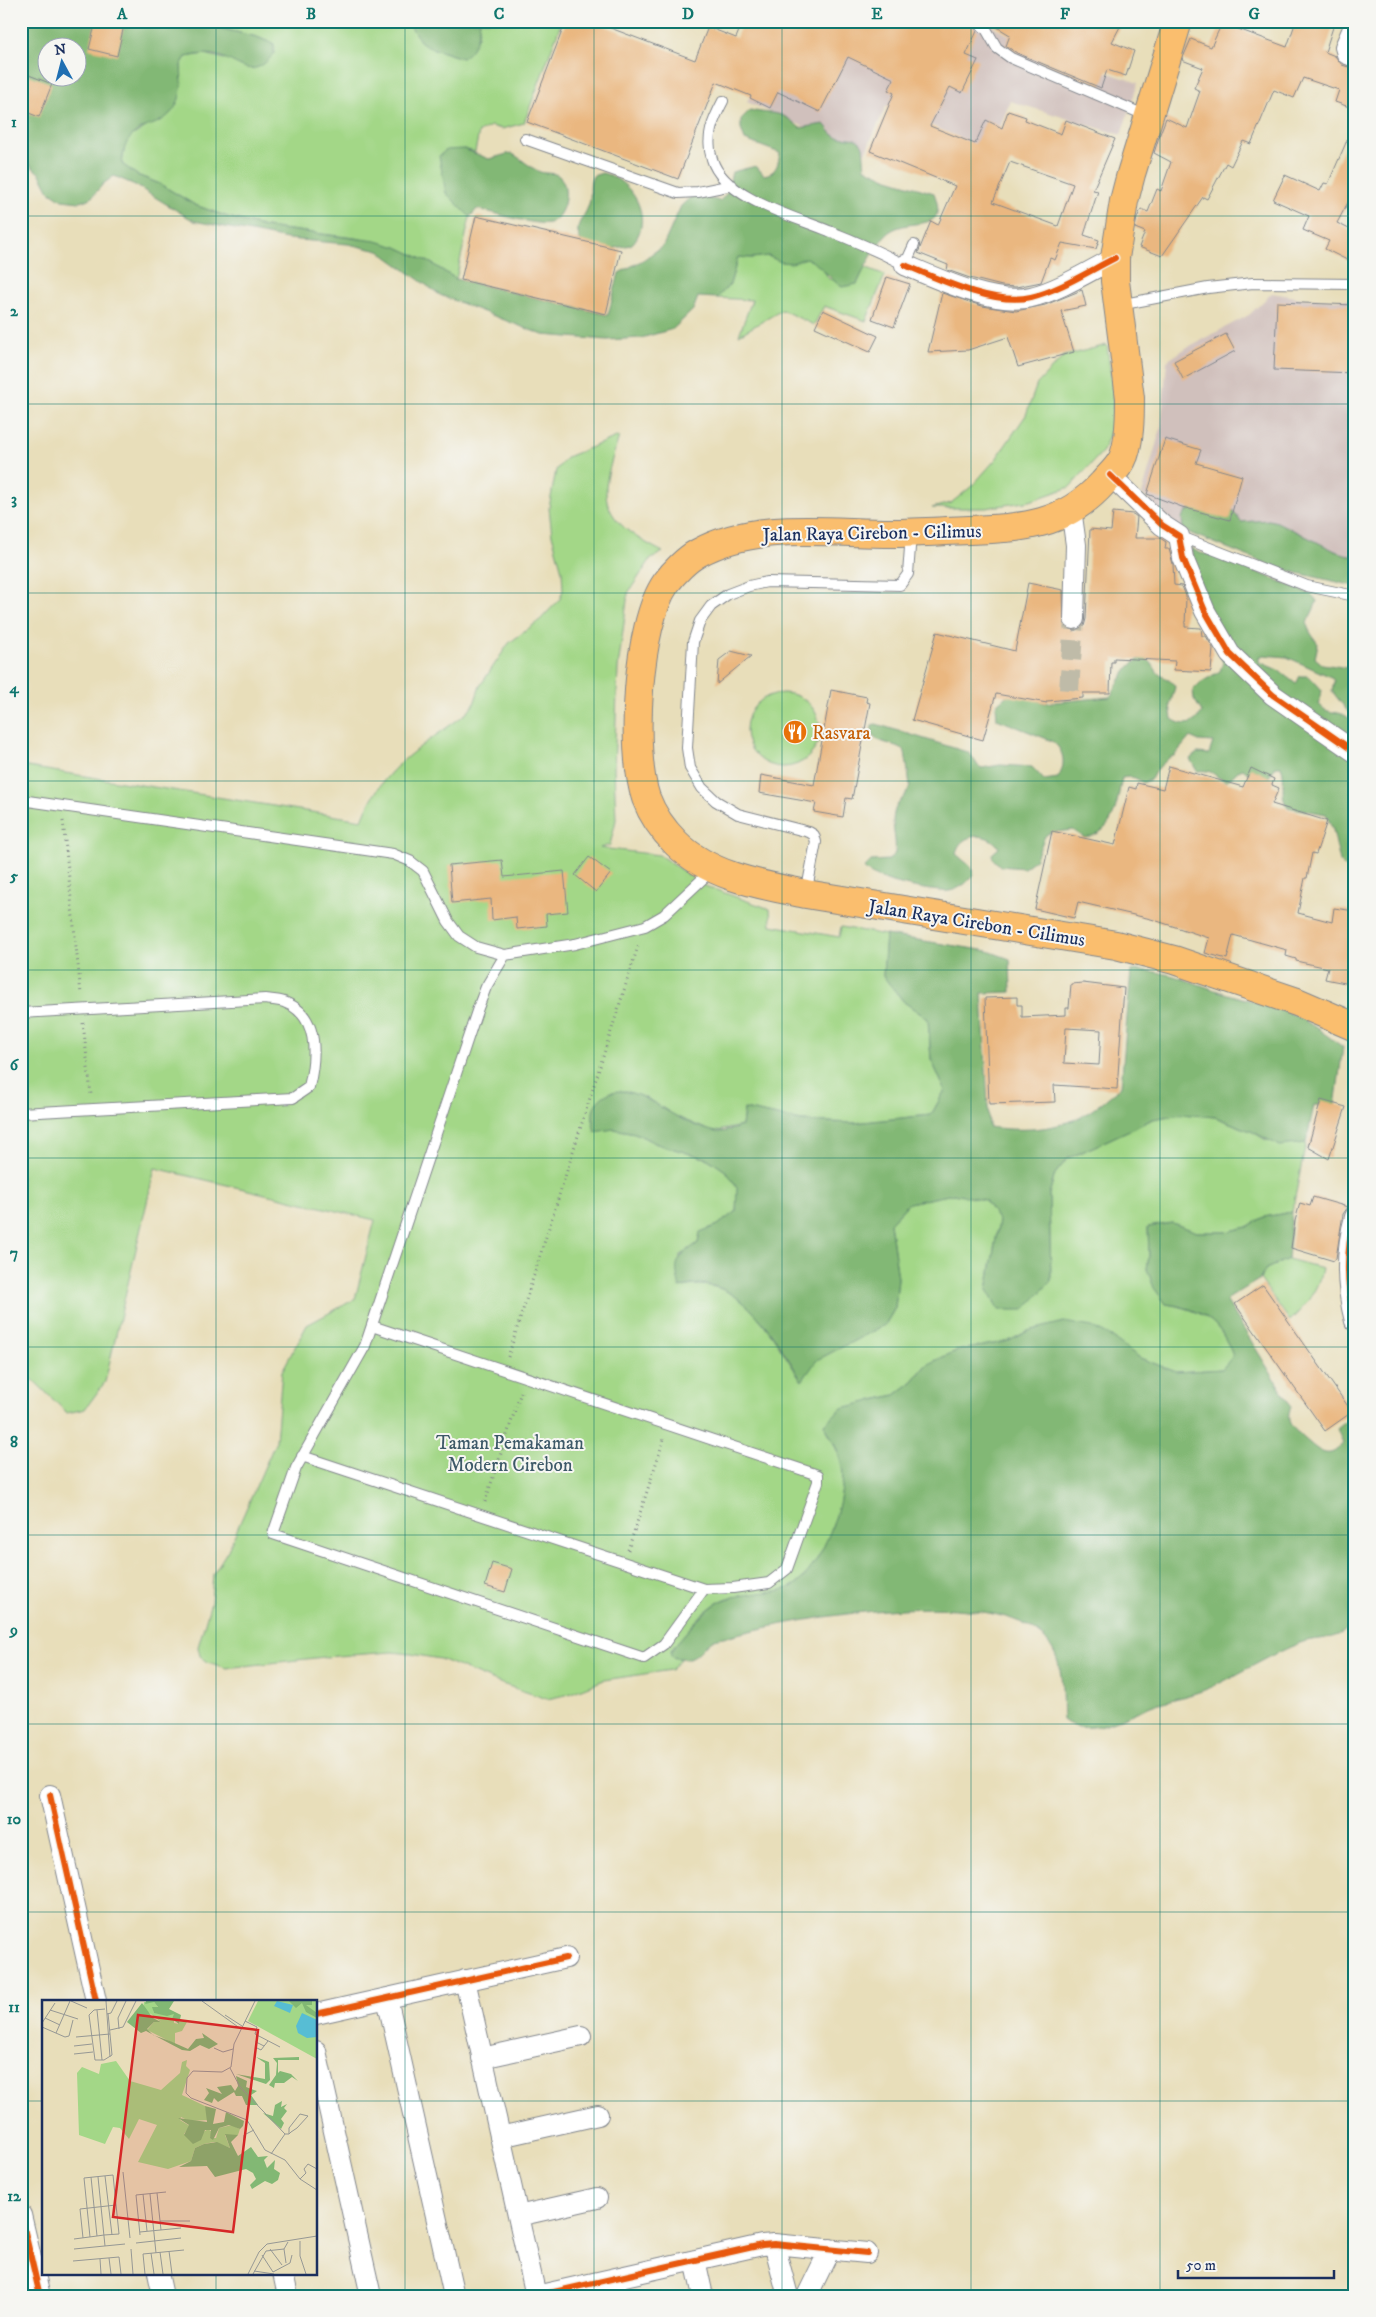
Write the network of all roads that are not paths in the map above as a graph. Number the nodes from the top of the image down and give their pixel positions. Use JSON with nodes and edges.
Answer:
{"nodes":[{"id":1,"x":976,"y":21,"type":"edge"},
{"id":2,"x":1178,"y":21,"type":"edge"},
{"id":3,"x":1355,"y":24,"type":"edge"},
{"id":4,"x":1355,"y":57,"type":"edge"},
{"id":5,"x":724,"y":101,"type":"dead end"},
{"id":6,"x":1148,"y":117,"type":"junction"},
{"id":7,"x":525,"y":139,"type":"dead end"},
{"id":8,"x":732,"y":185,"type":"junction"},
{"id":9,"x":914,"y":245,"type":"dead end"},
{"id":10,"x":1115,"y":258,"type":"junction"},
{"id":11,"x":905,"y":265,"type":"junction"},
{"id":12,"x":1355,"y":284,"type":"edge"},
{"id":13,"x":1118,"y":306,"type":"junction"},
{"id":14,"x":1110,"y":475,"type":"junction"},
{"id":15,"x":1071,"y":509,"type":"junction"},
{"id":16,"x":911,"y":533,"type":"junction"},
{"id":17,"x":1179,"y":536,"type":"junction"},
{"id":18,"x":1355,"y":596,"type":"edge"},
{"id":19,"x":1074,"y":619,"type":"tunnel mouth"},
{"id":20,"x":1355,"y":752,"type":"edge"},
{"id":21,"x":21,"y":800,"type":"edge"},
{"id":22,"x":713,"y":869,"type":"junction"},
{"id":23,"x":806,"y":894,"type":"junction"},
{"id":24,"x":505,"y":955,"type":"junction"},
{"id":25,"x":21,"y":1014,"type":"edge"},
{"id":26,"x":1355,"y":1027,"type":"edge"},
{"id":27,"x":21,"y":1112,"type":"edge"},
{"id":28,"x":1355,"y":1217,"type":"edge"},
{"id":29,"x":1355,"y":1321,"type":"edge"},
{"id":30,"x":372,"y":1326,"type":"junction"},
{"id":31,"x":302,"y":1456,"type":"junction"},
{"id":32,"x":704,"y":1589,"type":"junction"},
{"id":33,"x":50,"y":1796,"type":"dead end"},
{"id":34,"x":566,"y":1958,"type":"dead end"},
{"id":35,"x":465,"y":1980,"type":"junction"},
{"id":36,"x":387,"y":1998,"type":"junction"},
{"id":37,"x":96,"y":2000,"type":"edge"},
{"id":38,"x":318,"y":2014,"type":"edge"},
{"id":39,"x":581,"y":2036,"type":"dead end"},
{"id":40,"x":482,"y":2058,"type":"junction"},
{"id":41,"x":318,"y":2060,"type":"edge"},
{"id":42,"x":598,"y":2115,"type":"dead end"},
{"id":43,"x":500,"y":2137,"type":"junction"},
{"id":44,"x":598,"y":2198,"type":"dead end"},
{"id":45,"x":21,"y":2215,"type":"edge"},
{"id":46,"x":518,"y":2216,"type":"junction"},
{"id":47,"x":774,"y":2244,"type":"junction"},
{"id":48,"x":830,"y":2249,"type":"junction"},
{"id":49,"x":867,"y":2253,"type":"dead end"},
{"id":50,"x":695,"y":2260,"type":"junction"},
{"id":51,"x":158,"y":2274,"type":"edge"},
{"id":52,"x":283,"y":2274,"type":"edge"},
{"id":53,"x":616,"y":2287,"type":"edge"},
{"id":54,"x":40,"y":2296,"type":"edge"},
{"id":55,"x":163,"y":2296,"type":"edge"},
{"id":56,"x":288,"y":2296,"type":"edge"},
{"id":57,"x":371,"y":2296,"type":"edge"},
{"id":58,"x":454,"y":2296,"type":"edge"},
{"id":59,"x":536,"y":2296,"type":"edge"},
{"id":60,"x":703,"y":2296,"type":"edge"},
{"id":61,"x":788,"y":2296,"type":"edge"},
{"id":62,"x":807,"y":2296,"type":"edge"}],
"edges":[{"from":1,"to":6,"type":"lane"},
{"from":2,"to":6,"type":"highway","name":"Jalan Raya Cirebon - Cilimus"},
{"from":3,"to":4,"type":"street"},
{"from":5,"to":8,"type":"lane"},
{"from":6,"to":10,"type":"highway","name":"Jalan Raya Cirebon - Cilimus"},
{"from":7,"to":8,"type":"lane"},
{"from":8,"to":11,"type":"lane"},
{"from":9,"to":11,"type":"lane"},
{"from":10,"to":11,"type":"street"},
{"from":10,"to":13,"type":"highway","name":"Jalan Raya Cirebon - Cilimus"},
{"from":12,"to":13,"type":"lane"},
{"from":13,"to":14,"type":"highway","name":"Jalan Raya Cirebon - Cilimus"},
{"from":14,"to":15,"type":"highway","name":"Jalan Raya Cirebon - Cilimus"},
{"from":14,"to":17,"type":"street"},
{"from":15,"to":16,"type":"highway","name":"Jalan Raya Cirebon - Cilimus"},
{"from":15,"to":19,"type":"street"},
{"from":16,"to":22,"type":"highway","name":"Jalan Raya Cirebon - Cilimus"},
{"from":16,"to":23,"type":"lane"},
{"from":17,"to":18,"type":"lane"},
{"from":17,"to":20,"type":"street"},
{"from":21,"to":24,"type":"lane"},
{"from":22,"to":23,"type":"highway","name":"Jalan Raya Cirebon - Cilimus"},
{"from":22,"to":24,"type":"lane"},
{"from":23,"to":26,"type":"highway","name":"Jalan Raya Cirebon - Cilimus"},
{"from":24,"to":30,"type":"lane"},
{"from":25,"to":27,"type":"lane"},
{"from":28,"to":29,"type":"street"},
{"from":30,"to":31,"type":"lane"},
{"from":30,"to":32,"type":"lane"},
{"from":31,"to":32,"type":"lane"},
{"from":31,"to":32,"type":"lane"},
{"from":33,"to":37,"type":"street"},
{"from":34,"to":35,"type":"street"},
{"from":35,"to":36,"type":"street"},
{"from":35,"to":40,"type":"street"},
{"from":36,"to":38,"type":"street"},
{"from":36,"to":58,"type":"street"},
{"from":39,"to":40,"type":"street"},
{"from":40,"to":43,"type":"street"},
{"from":41,"to":57,"type":"street"},
{"from":42,"to":43,"type":"street"},
{"from":43,"to":46,"type":"street"},
{"from":44,"to":46,"type":"street"},
{"from":45,"to":54,"type":"street"},
{"from":46,"to":59,"type":"street"},
{"from":47,"to":48,"type":"street"},
{"from":47,"to":50,"type":"street"},
{"from":47,"to":61,"type":"street"},
{"from":48,"to":49,"type":"street"},
{"from":48,"to":62,"type":"street"},
{"from":50,"to":53,"type":"street"},
{"from":50,"to":60,"type":"street"},
{"from":51,"to":55,"type":"street"},
{"from":52,"to":56,"type":"street"},
{"from":53,"to":59,"type":"street"}]}
